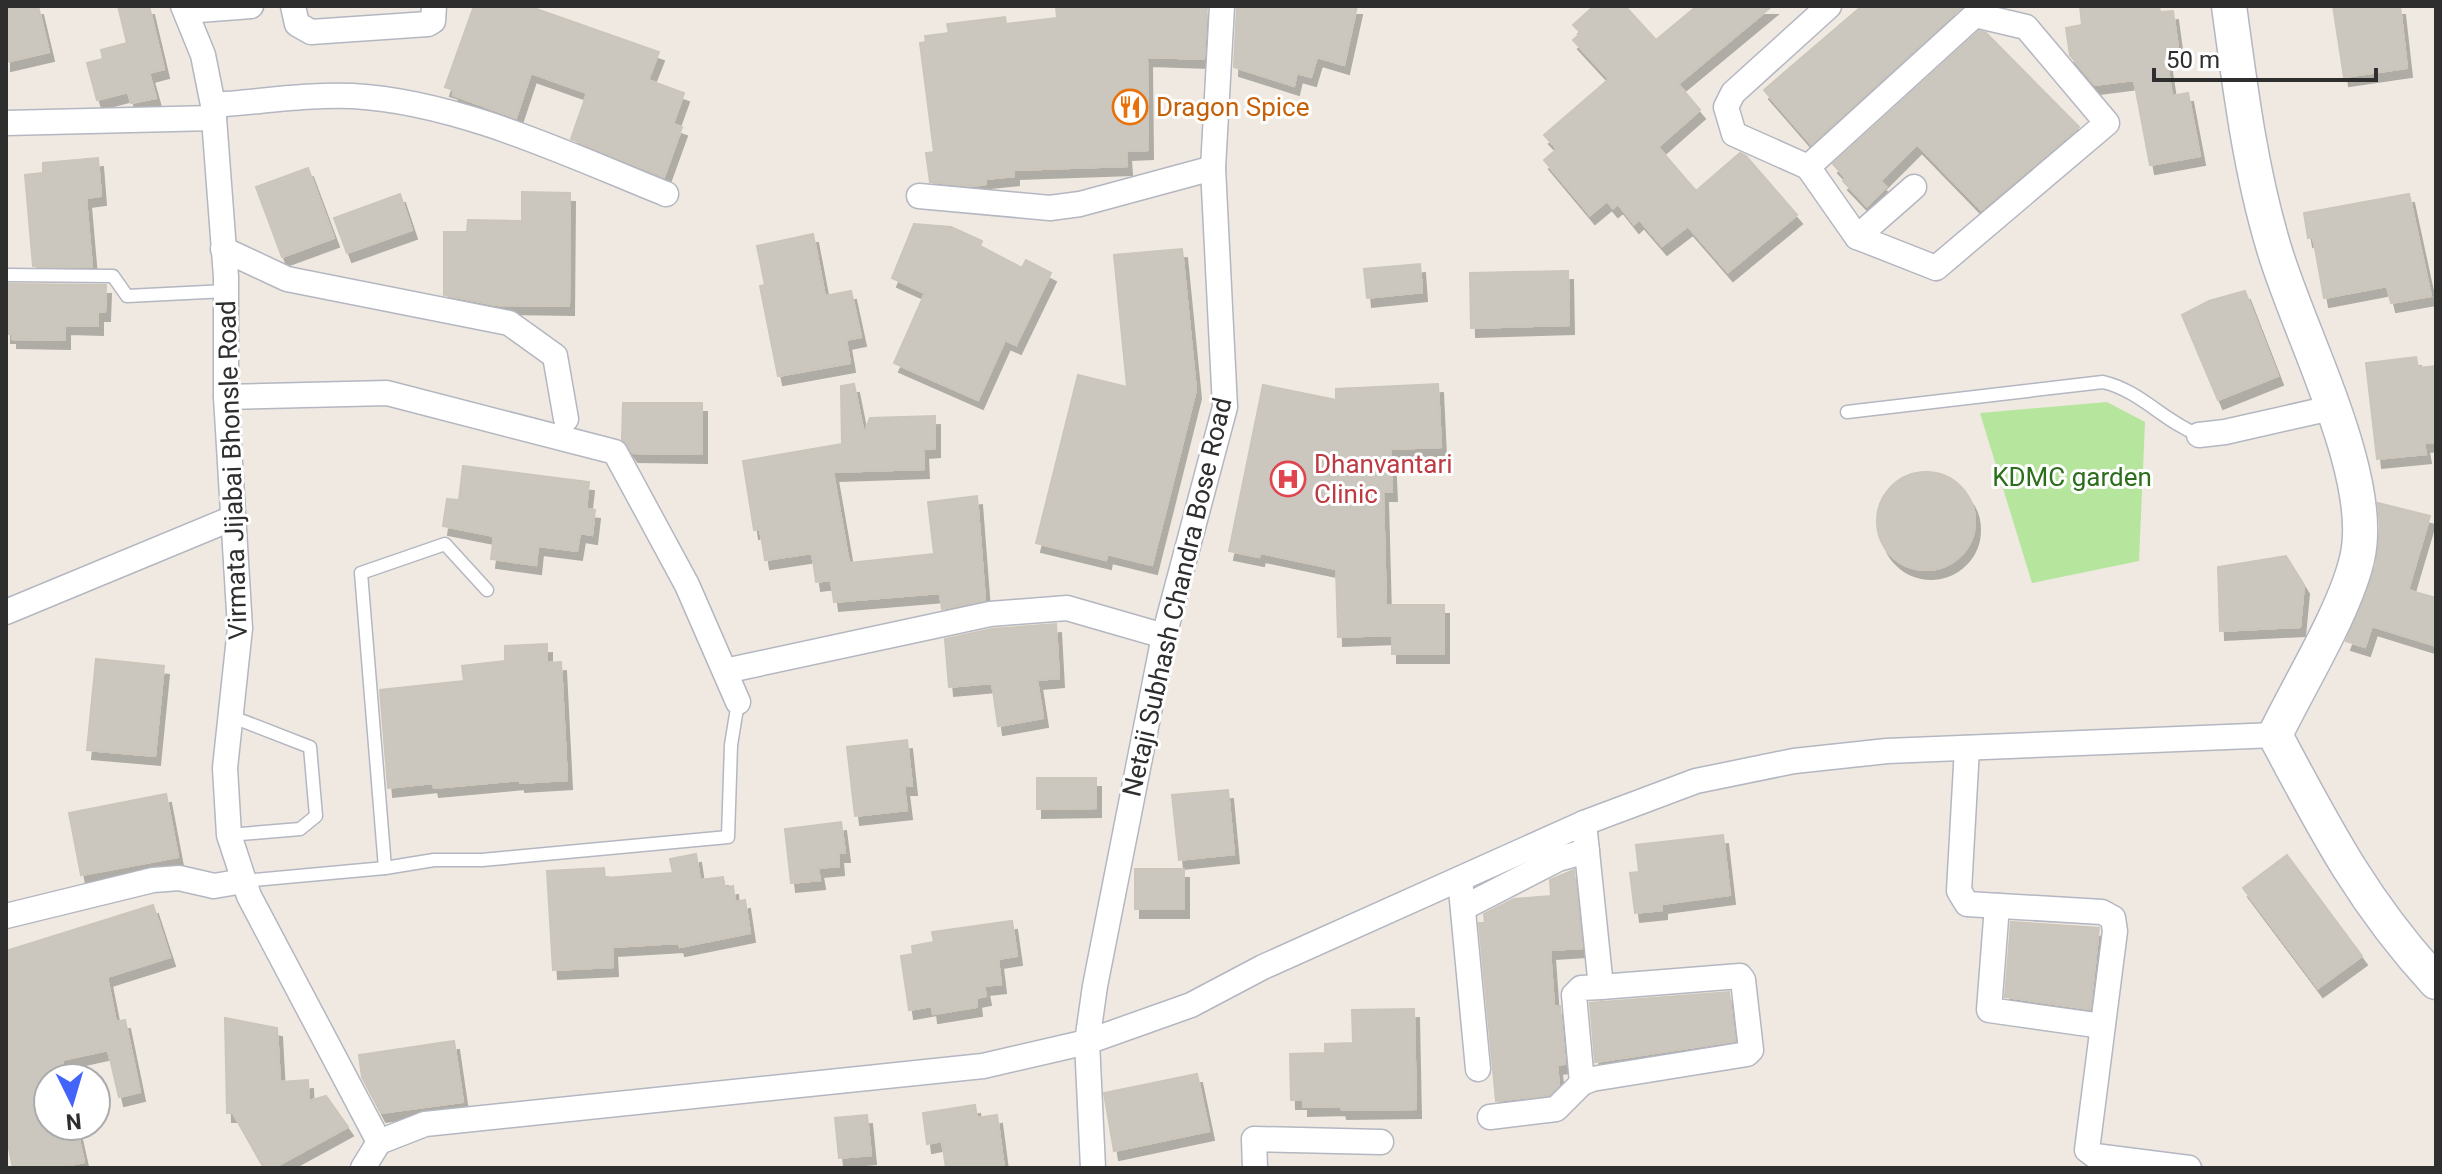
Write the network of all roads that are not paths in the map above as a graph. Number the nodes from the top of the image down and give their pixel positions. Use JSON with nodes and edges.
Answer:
{"nodes":[{"id":1,"x":251,"y":6,"type":"edge"},
{"id":2,"x":293,"y":6,"type":"edge"},
{"id":3,"x":434,"y":6,"type":"edge"},
{"id":4,"x":1222,"y":6,"type":"edge"},
{"id":5,"x":1829,"y":6,"type":"edge"},
{"id":6,"x":2229,"y":6,"type":"edge"},
{"id":7,"x":184,"y":8,"type":"edge"},
{"id":8,"x":214,"y":111,"type":"junction"},
{"id":9,"x":6,"y":123,"type":"edge"},
{"id":10,"x":1808,"y":167,"type":"junction"},
{"id":11,"x":1213,"y":168,"type":"junction"},
{"id":12,"x":1914,"y":187,"type":"dead end"},
{"id":13,"x":666,"y":194,"type":"dead end"},
{"id":14,"x":919,"y":196,"type":"dead end"},
{"id":15,"x":1857,"y":237,"type":"junction"},
{"id":16,"x":223,"y":249,"type":"junction"},
{"id":17,"x":6,"y":275,"type":"edge"},
{"id":18,"x":226,"y":291,"type":"junction"},
{"id":19,"x":226,"y":397,"type":"junction"},
{"id":20,"x":2331,"y":408,"type":"junction"},
{"id":21,"x":1847,"y":412,"type":"dead end"},
{"id":22,"x":566,"y":419,"type":"dead end"},
{"id":23,"x":2199,"y":435,"type":"joint"},
{"id":24,"x":233,"y":518,"type":"junction"},
{"id":25,"x":487,"y":590,"type":"dead end"},
{"id":26,"x":6,"y":612,"type":"edge"},
{"id":27,"x":1164,"y":636,"type":"junction"},
{"id":28,"x":725,"y":671,"type":"junction"},
{"id":29,"x":738,"y":702,"type":"joint"},
{"id":30,"x":230,"y":716,"type":"junction"},
{"id":31,"x":2275,"y":735,"type":"junction"},
{"id":32,"x":1967,"y":748,"type":"junction"},
{"id":33,"x":1584,"y":823,"type":"junction"},
{"id":34,"x":229,"y":835,"type":"junction"},
{"id":35,"x":1587,"y":851,"type":"junction"},
{"id":36,"x":385,"y":868,"type":"junction"},
{"id":37,"x":1460,"y":879,"type":"junction"},
{"id":38,"x":243,"y":881,"type":"junction"},
{"id":39,"x":1997,"y":906,"type":"junction"},
{"id":40,"x":1463,"y":908,"type":"junction"},
{"id":41,"x":6,"y":916,"type":"edge"},
{"id":42,"x":2436,"y":982,"type":"edge"},
{"id":43,"x":1601,"y":987,"type":"junction"},
{"id":44,"x":2102,"y":1026,"type":"junction"},
{"id":45,"x":1087,"y":1042,"type":"junction"},
{"id":46,"x":1478,"y":1069,"type":"dead end"},
{"id":47,"x":1582,"y":1083,"type":"junction"},
{"id":48,"x":1490,"y":1117,"type":"dead end"},
{"id":49,"x":379,"y":1142,"type":"junction"},
{"id":50,"x":1381,"y":1142,"type":"dead end"},
{"id":51,"x":363,"y":1168,"type":"edge"},
{"id":52,"x":1093,"y":1168,"type":"edge"},
{"id":53,"x":1255,"y":1168,"type":"edge"},
{"id":54,"x":2189,"y":1168,"type":"edge"}],
"edges":[{"from":1,"to":7,"type":"street"},
{"from":2,"to":3,"type":"street"},
{"from":4,"to":11,"type":"street","name":"Netaji Subhash Chandra Bose Road"},
{"from":5,"to":10,"type":"street"},
{"from":6,"to":20,"type":"street"},
{"from":7,"to":8,"type":"street","name":"Virmata Jijabai Bhonsle Road"},
{"from":8,"to":9,"type":"street"},
{"from":8,"to":13,"type":"street"},
{"from":8,"to":16,"type":"street","name":"Virmata Jijabai Bhonsle Road"},
{"from":10,"to":15,"type":"street"},
{"from":10,"to":15,"type":"street"},
{"from":11,"to":14,"type":"street"},
{"from":11,"to":27,"type":"street","name":"Netaji Subhash Chandra Bose Road"},
{"from":12,"to":15,"type":"street"},
{"from":16,"to":18,"type":"street","name":"Virmata Jijabai Bhonsle Road"},
{"from":16,"to":22,"type":"street"},
{"from":17,"to":18,"type":"lane"},
{"from":18,"to":19,"type":"street","name":"Virmata Jijabai Bhonsle Road"},
{"from":19,"to":24,"type":"street","name":"Virmata Jijabai Bhonsle Road"},
{"from":19,"to":28,"type":"street"},
{"from":20,"to":23,"type":"street"},
{"from":20,"to":31,"type":"street"},
{"from":21,"to":23,"type":"lane"},
{"from":24,"to":26,"type":"street"},
{"from":24,"to":30,"type":"street","name":"Virmata Jijabai Bhonsle Road"},
{"from":25,"to":36,"type":"lane"},
{"from":27,"to":28,"type":"street"},
{"from":27,"to":45,"type":"street","name":"Netaji Subhash Chandra Bose Road"},
{"from":28,"to":29,"type":"street"},
{"from":29,"to":36,"type":"lane"},
{"from":30,"to":34,"type":"street","name":"Virmata Jijabai Bhonsle Road"},
{"from":30,"to":34,"type":"lane"},
{"from":31,"to":32,"type":"street"},
{"from":31,"to":42,"type":"street"},
{"from":32,"to":33,"type":"street"},
{"from":32,"to":39,"type":"street"},
{"from":33,"to":35,"type":"street"},
{"from":33,"to":37,"type":"street"},
{"from":34,"to":38,"type":"street","name":"Virmata Jijabai Bhonsle Road"},
{"from":35,"to":40,"type":"street"},
{"from":35,"to":43,"type":"street"},
{"from":36,"to":38,"type":"lane"},
{"from":37,"to":40,"type":"street"},
{"from":37,"to":45,"type":"street"},
{"from":38,"to":41,"type":"street"},
{"from":38,"to":49,"type":"street","name":"Virmata Jijabai Bhonsle Road"},
{"from":39,"to":44,"type":"street"},
{"from":39,"to":44,"type":"street"},
{"from":40,"to":46,"type":"street"},
{"from":43,"to":47,"type":"street"},
{"from":43,"to":47,"type":"street"},
{"from":44,"to":54,"type":"street"},
{"from":45,"to":49,"type":"street"},
{"from":45,"to":52,"type":"street","name":"Netaji Subhash Chandra Bose Road"},
{"from":47,"to":48,"type":"street"},
{"from":49,"to":51,"type":"street"},
{"from":50,"to":53,"type":"street"}]}
